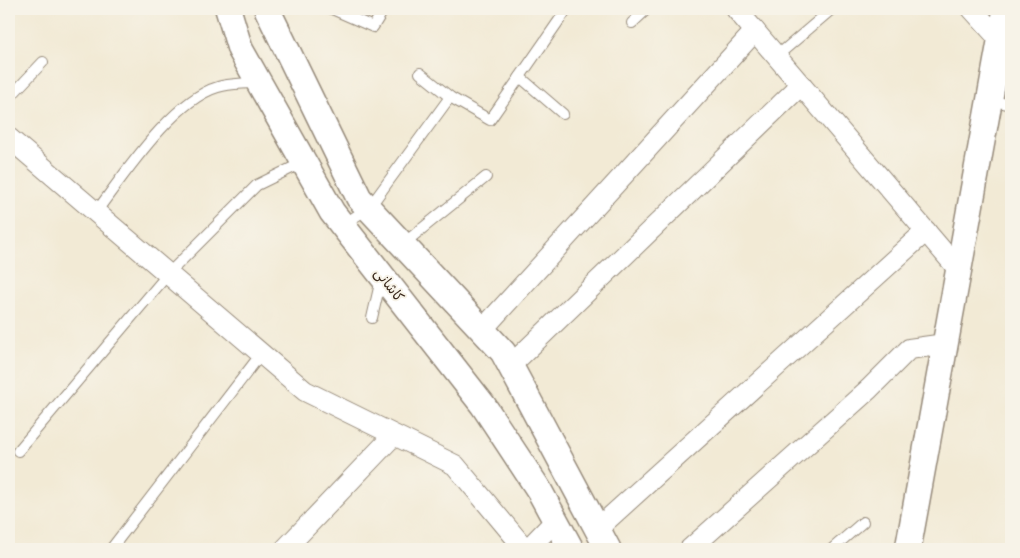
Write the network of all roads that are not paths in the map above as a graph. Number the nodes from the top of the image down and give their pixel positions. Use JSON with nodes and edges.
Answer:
{"nodes":[{"id":1,"x":228,"y":9,"type":"edge"},
{"id":2,"x":267,"y":9,"type":"edge"},
{"id":3,"x":332,"y":9,"type":"edge"},
{"id":4,"x":384,"y":9,"type":"edge"},
{"id":5,"x":567,"y":9,"type":"edge"},
{"id":6,"x":647,"y":9,"type":"edge"},
{"id":7,"x":736,"y":9,"type":"edge"},
{"id":8,"x":832,"y":9,"type":"edge"},
{"id":9,"x":972,"y":9,"type":"edge"},
{"id":10,"x":1006,"y":9,"type":"edge"},
{"id":11,"x":632,"y":23,"type":"dead end"},
{"id":12,"x":755,"y":31,"type":"junction"},
{"id":13,"x":1000,"y":40,"type":"junction"},
{"id":14,"x":777,"y":56,"type":"junction"},
{"id":15,"x":43,"y":62,"type":"dead end"},
{"id":16,"x":420,"y":72,"type":"dead end"},
{"id":17,"x":520,"y":77,"type":"junction"},
{"id":18,"x":258,"y":82,"type":"junction"},
{"id":19,"x":801,"y":85,"type":"junction"},
{"id":20,"x":450,"y":97,"type":"junction"},
{"id":21,"x":9,"y":98,"type":"edge"},
{"id":22,"x":1000,"y":102,"type":"edge"},
{"id":23,"x":563,"y":114,"type":"dead end"},
{"id":24,"x":9,"y":138,"type":"edge"},
{"id":25,"x":304,"y":162,"type":"junction"},
{"id":26,"x":486,"y":177,"type":"dead end"},
{"id":27,"x":369,"y":208,"type":"junction"},
{"id":28,"x":96,"y":212,"type":"junction"},
{"id":29,"x":342,"y":225,"type":"junction"},
{"id":30,"x":926,"y":231,"type":"junction"},
{"id":31,"x":402,"y":245,"type":"junction"},
{"id":32,"x":958,"y":269,"type":"junction"},
{"id":33,"x":168,"y":274,"type":"junction"},
{"id":34,"x":382,"y":276,"type":"junction"},
{"id":35,"x":372,"y":318,"type":"dead end"},
{"id":36,"x":482,"y":330,"type":"junction"},
{"id":37,"x":945,"y":344,"type":"junction"},
{"id":38,"x":261,"y":354,"type":"junction"},
{"id":39,"x":510,"y":366,"type":"junction"},
{"id":40,"x":393,"y":436,"type":"junction"},
{"id":41,"x":18,"y":451,"type":"dead end"},
{"id":42,"x":556,"y":520,"type":"junction"},
{"id":43,"x":862,"y":522,"type":"dead end"},
{"id":44,"x":602,"y":539,"type":"edge"},
{"id":45,"x":111,"y":549,"type":"edge"},
{"id":46,"x":285,"y":549,"type":"edge"},
{"id":47,"x":526,"y":549,"type":"edge"},
{"id":48,"x":571,"y":549,"type":"edge"},
{"id":49,"x":690,"y":549,"type":"edge"},
{"id":50,"x":832,"y":549,"type":"edge"},
{"id":51,"x":908,"y":549,"type":"edge"}],
"edges":[{"from":1,"to":18,"type":"street","name":"کاشانی"},
{"from":2,"to":27,"type":"street"},
{"from":3,"to":4,"type":"lane"},
{"from":5,"to":17,"type":"lane"},
{"from":6,"to":11,"type":"lane"},
{"from":7,"to":12,"type":"street"},
{"from":8,"to":14,"type":"lane"},
{"from":9,"to":13,"type":"street"},
{"from":10,"to":13,"type":"street"},
{"from":12,"to":14,"type":"street"},
{"from":12,"to":36,"type":"street"},
{"from":13,"to":22,"type":"street"},
{"from":14,"to":19,"type":"street"},
{"from":15,"to":21,"type":"lane"},
{"from":16,"to":20,"type":"lane"},
{"from":17,"to":20,"type":"lane"},
{"from":17,"to":23,"type":"lane"},
{"from":18,"to":25,"type":"street","name":"کاشانی"},
{"from":18,"to":28,"type":"lane"},
{"from":19,"to":30,"type":"street"},
{"from":19,"to":39,"type":"street"},
{"from":20,"to":27,"type":"lane"},
{"from":22,"to":32,"type":"street"},
{"from":24,"to":28,"type":"street"},
{"from":25,"to":29,"type":"street","name":"کاشانی"},
{"from":25,"to":33,"type":"lane"},
{"from":26,"to":31,"type":"lane"},
{"from":27,"to":29,"type":"lane"},
{"from":27,"to":31,"type":"street"},
{"from":28,"to":33,"type":"street"},
{"from":29,"to":34,"type":"street","name":"کاشانی"},
{"from":30,"to":32,"type":"street"},
{"from":30,"to":44,"type":"street"},
{"from":31,"to":36,"type":"street"},
{"from":32,"to":37,"type":"street"},
{"from":33,"to":38,"type":"street"},
{"from":33,"to":41,"type":"lane"},
{"from":34,"to":35,"type":"lane"},
{"from":34,"to":42,"type":"street","name":"کاشانی"},
{"from":36,"to":39,"type":"street"},
{"from":37,"to":49,"type":"street"},
{"from":37,"to":51,"type":"street"},
{"from":38,"to":40,"type":"street"},
{"from":38,"to":45,"type":"lane"},
{"from":39,"to":44,"type":"street"},
{"from":40,"to":46,"type":"street"},
{"from":40,"to":47,"type":"street"},
{"from":42,"to":47,"type":"street"},
{"from":42,"to":48,"type":"street","name":"کاشانی"},
{"from":43,"to":50,"type":"lane"}]}
